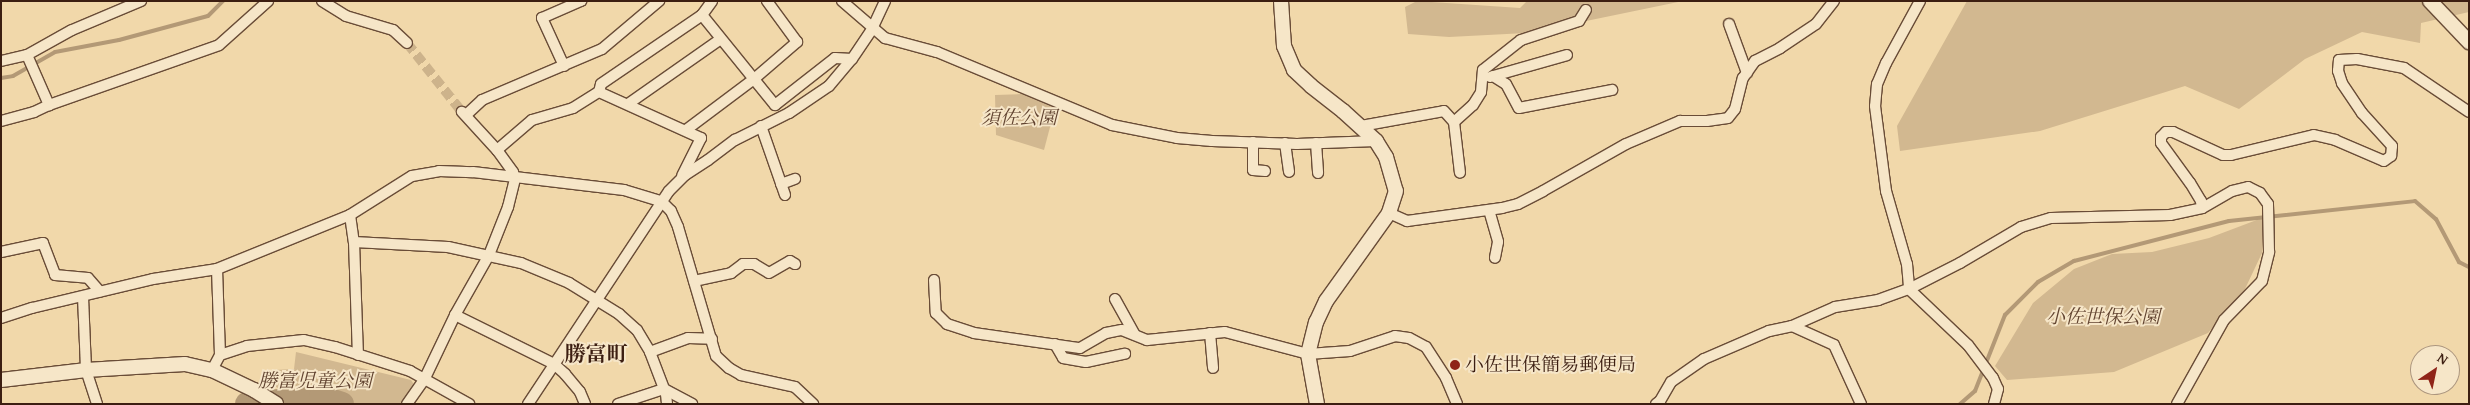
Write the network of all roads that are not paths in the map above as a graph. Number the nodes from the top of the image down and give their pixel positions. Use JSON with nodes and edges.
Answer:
{"nodes":[{"id":1,"x":141,"y":1,"type":"edge"},
{"id":2,"x":268,"y":1,"type":"edge"},
{"id":3,"x":322,"y":1,"type":"edge"},
{"id":4,"x":581,"y":1,"type":"edge"},
{"id":5,"x":660,"y":1,"type":"edge"},
{"id":6,"x":712,"y":1,"type":"edge"},
{"id":7,"x":768,"y":1,"type":"edge"},
{"id":8,"x":842,"y":1,"type":"edge"},
{"id":9,"x":885,"y":1,"type":"edge"},
{"id":10,"x":1281,"y":1,"type":"edge"},
{"id":11,"x":1834,"y":1,"type":"edge"},
{"id":12,"x":1920,"y":1,"type":"edge"},
{"id":13,"x":2430,"y":1,"type":"edge"},
{"id":14,"x":1586,"y":10,"type":"dead end"},
{"id":15,"x":702,"y":14,"type":"junction"},
{"id":16,"x":1729,"y":24,"type":"dead end"},
{"id":17,"x":872,"y":29,"type":"junction"},
{"id":18,"x":721,"y":38,"type":"junction"},
{"id":19,"x":2469,"y":42,"type":"edge"},
{"id":20,"x":407,"y":43,"type":"tunnel mouth"},
{"id":21,"x":27,"y":55,"type":"junction"},
{"id":22,"x":1567,"y":55,"type":"dead end"},
{"id":23,"x":852,"y":59,"type":"junction"},
{"id":24,"x":1,"y":61,"type":"edge"},
{"id":25,"x":564,"y":66,"type":"junction"},
{"id":26,"x":1747,"y":72,"type":"junction"},
{"id":27,"x":1493,"y":76,"type":"junction"},
{"id":28,"x":754,"y":79,"type":"junction"},
{"id":29,"x":1482,"y":79,"type":"junction"},
{"id":30,"x":1612,"y":90,"type":"dead end"},
{"id":31,"x":599,"y":92,"type":"junction"},
{"id":32,"x":628,"y":104,"type":"junction"},
{"id":33,"x":49,"y":105,"type":"junction"},
{"id":34,"x":2469,"y":112,"type":"edge"},
{"id":35,"x":1,"y":122,"type":"edge"},
{"id":36,"x":1454,"y":122,"type":"junction"},
{"id":37,"x":761,"y":126,"type":"junction"},
{"id":38,"x":1361,"y":126,"type":"junction"},
{"id":39,"x":686,"y":130,"type":"junction"},
{"id":40,"x":1376,"y":141,"type":"junction"},
{"id":41,"x":1253,"y":142,"type":"junction"},
{"id":42,"x":1285,"y":143,"type":"junction"},
{"id":43,"x":1316,"y":143,"type":"junction"},
{"id":44,"x":497,"y":150,"type":"junction"},
{"id":45,"x":1265,"y":171,"type":"dead end"},
{"id":46,"x":1289,"y":172,"type":"dead end"},
{"id":47,"x":1318,"y":173,"type":"dead end"},
{"id":48,"x":1460,"y":173,"type":"dead end"},
{"id":49,"x":515,"y":179,"type":"junction"},
{"id":50,"x":795,"y":179,"type":"dead end"},
{"id":51,"x":680,"y":180,"type":"junction"},
{"id":52,"x":781,"y":184,"type":"junction"},
{"id":53,"x":785,"y":194,"type":"dead end"},
{"id":54,"x":661,"y":201,"type":"junction"},
{"id":55,"x":2202,"y":208,"type":"junction"},
{"id":56,"x":1489,"y":210,"type":"junction"},
{"id":57,"x":1389,"y":213,"type":"junction"},
{"id":58,"x":350,"y":215,"type":"junction"},
{"id":59,"x":354,"y":242,"type":"junction"},
{"id":60,"x":1,"y":252,"type":"edge"},
{"id":61,"x":489,"y":254,"type":"junction"},
{"id":62,"x":1495,"y":258,"type":"dead end"},
{"id":63,"x":795,"y":264,"type":"dead end"},
{"id":64,"x":217,"y":269,"type":"junction"},
{"id":65,"x":934,"y":280,"type":"dead end"},
{"id":66,"x":694,"y":281,"type":"junction"},
{"id":67,"x":1909,"y":289,"type":"junction"},
{"id":68,"x":100,"y":292,"type":"junction"},
{"id":69,"x":83,"y":297,"type":"junction"},
{"id":70,"x":1115,"y":298,"type":"dead end"},
{"id":71,"x":598,"y":299,"type":"junction"},
{"id":72,"x":455,"y":316,"type":"junction"},
{"id":73,"x":1,"y":318,"type":"edge"},
{"id":74,"x":1792,"y":326,"type":"junction"},
{"id":75,"x":1210,"y":333,"type":"junction"},
{"id":76,"x":1136,"y":336,"type":"junction"},
{"id":77,"x":712,"y":339,"type":"junction"},
{"id":78,"x":1055,"y":344,"type":"junction"},
{"id":79,"x":650,"y":352,"type":"junction"},
{"id":80,"x":1125,"y":354,"type":"dead end"},
{"id":81,"x":1308,"y":354,"type":"junction"},
{"id":82,"x":220,"y":355,"type":"junction"},
{"id":83,"x":358,"y":355,"type":"junction"},
{"id":84,"x":554,"y":364,"type":"junction"},
{"id":85,"x":1213,"y":368,"type":"dead end"},
{"id":86,"x":86,"y":370,"type":"junction"},
{"id":87,"x":212,"y":370,"type":"junction"},
{"id":88,"x":425,"y":378,"type":"junction"},
{"id":89,"x":1,"y":380,"type":"edge"},
{"id":90,"x":664,"y":389,"type":"junction"},
{"id":91,"x":97,"y":404,"type":"edge"},
{"id":92,"x":276,"y":404,"type":"edge"},
{"id":93,"x":408,"y":404,"type":"edge"},
{"id":94,"x":468,"y":404,"type":"edge"},
{"id":95,"x":528,"y":404,"type":"edge"},
{"id":96,"x":585,"y":404,"type":"edge"},
{"id":97,"x":618,"y":404,"type":"edge"},
{"id":98,"x":667,"y":404,"type":"edge"},
{"id":99,"x":692,"y":404,"type":"edge"},
{"id":100,"x":813,"y":404,"type":"edge"},
{"id":101,"x":1317,"y":404,"type":"edge"},
{"id":102,"x":1457,"y":404,"type":"edge"},
{"id":103,"x":1656,"y":404,"type":"edge"},
{"id":104,"x":1860,"y":404,"type":"edge"},
{"id":105,"x":1994,"y":404,"type":"edge"},
{"id":106,"x":2177,"y":404,"type":"edge"}],
"edges":[{"from":1,"to":21,"type":"street"},
{"from":2,"to":33,"type":"street"},
{"from":3,"to":20,"type":"street"},
{"from":4,"to":25,"type":"street"},
{"from":5,"to":25,"type":"street"},
{"from":6,"to":15,"type":"street"},
{"from":7,"to":28,"type":"street"},
{"from":8,"to":17,"type":"street"},
{"from":9,"to":17,"type":"street"},
{"from":10,"to":38,"type":"street"},
{"from":11,"to":26,"type":"street"},
{"from":12,"to":67,"type":"street"},
{"from":13,"to":19,"type":"street"},
{"from":14,"to":29,"type":"street"},
{"from":15,"to":18,"type":"street"},
{"from":15,"to":31,"type":"street"},
{"from":16,"to":26,"type":"street"},
{"from":17,"to":23,"type":"street"},
{"from":17,"to":41,"type":"street"},
{"from":18,"to":28,"type":"street"},
{"from":18,"to":32,"type":"street"},
{"from":21,"to":24,"type":"street"},
{"from":21,"to":33,"type":"street"},
{"from":22,"to":27,"type":"street"},
{"from":23,"to":28,"type":"street"},
{"from":23,"to":37,"type":"street"},
{"from":25,"to":44,"type":"street"},
{"from":26,"to":56,"type":"street"},
{"from":27,"to":29,"type":"street"},
{"from":27,"to":30,"type":"street"},
{"from":28,"to":39,"type":"street"},
{"from":29,"to":36,"type":"street"},
{"from":31,"to":32,"type":"street"},
{"from":31,"to":44,"type":"street"},
{"from":32,"to":39,"type":"street"},
{"from":33,"to":35,"type":"street"},
{"from":34,"to":55,"type":"street"},
{"from":36,"to":38,"type":"street"},
{"from":36,"to":48,"type":"street"},
{"from":37,"to":51,"type":"street"},
{"from":37,"to":52,"type":"street"},
{"from":38,"to":40,"type":"street"},
{"from":39,"to":51,"type":"street"},
{"from":40,"to":43,"type":"street"},
{"from":40,"to":57,"type":"street"},
{"from":41,"to":42,"type":"street"},
{"from":41,"to":45,"type":"street"},
{"from":42,"to":43,"type":"street"},
{"from":42,"to":46,"type":"street"},
{"from":43,"to":47,"type":"street"},
{"from":44,"to":49,"type":"street"},
{"from":49,"to":54,"type":"street"},
{"from":49,"to":58,"type":"street"},
{"from":49,"to":61,"type":"street"},
{"from":50,"to":52,"type":"street"},
{"from":51,"to":54,"type":"street"},
{"from":52,"to":53,"type":"street"},
{"from":54,"to":66,"type":"street"},
{"from":54,"to":71,"type":"street"},
{"from":55,"to":67,"type":"street"},
{"from":55,"to":106,"type":"street"},
{"from":56,"to":57,"type":"street"},
{"from":56,"to":62,"type":"street"},
{"from":57,"to":81,"type":"street"},
{"from":58,"to":59,"type":"street"},
{"from":58,"to":64,"type":"street"},
{"from":59,"to":61,"type":"street"},
{"from":59,"to":83,"type":"street"},
{"from":60,"to":68,"type":"street"},
{"from":61,"to":71,"type":"street"},
{"from":61,"to":72,"type":"street"},
{"from":63,"to":66,"type":"street"},
{"from":64,"to":68,"type":"street"},
{"from":64,"to":82,"type":"street"},
{"from":65,"to":78,"type":"street"},
{"from":66,"to":77,"type":"street"},
{"from":67,"to":74,"type":"street"},
{"from":67,"to":105,"type":"street"},
{"from":68,"to":69,"type":"street"},
{"from":69,"to":73,"type":"street"},
{"from":69,"to":86,"type":"street"},
{"from":70,"to":76,"type":"street"},
{"from":71,"to":79,"type":"street"},
{"from":71,"to":84,"type":"street"},
{"from":72,"to":84,"type":"street"},
{"from":72,"to":88,"type":"street"},
{"from":74,"to":103,"type":"street"},
{"from":74,"to":104,"type":"street"},
{"from":75,"to":76,"type":"street"},
{"from":75,"to":81,"type":"street"},
{"from":75,"to":85,"type":"street"},
{"from":76,"to":78,"type":"street"},
{"from":77,"to":79,"type":"street"},
{"from":77,"to":100,"type":"street"},
{"from":78,"to":80,"type":"street"},
{"from":79,"to":90,"type":"street"},
{"from":81,"to":101,"type":"street"},
{"from":81,"to":102,"type":"street"},
{"from":82,"to":83,"type":"street"},
{"from":82,"to":87,"type":"street"},
{"from":83,"to":88,"type":"street"},
{"from":84,"to":95,"type":"street"},
{"from":84,"to":96,"type":"street"},
{"from":86,"to":87,"type":"street"},
{"from":86,"to":89,"type":"street"},
{"from":86,"to":91,"type":"street"},
{"from":87,"to":92,"type":"street"},
{"from":88,"to":93,"type":"street"},
{"from":88,"to":94,"type":"street"},
{"from":90,"to":97,"type":"street"},
{"from":90,"to":98,"type":"street"},
{"from":90,"to":99,"type":"street"}]}
